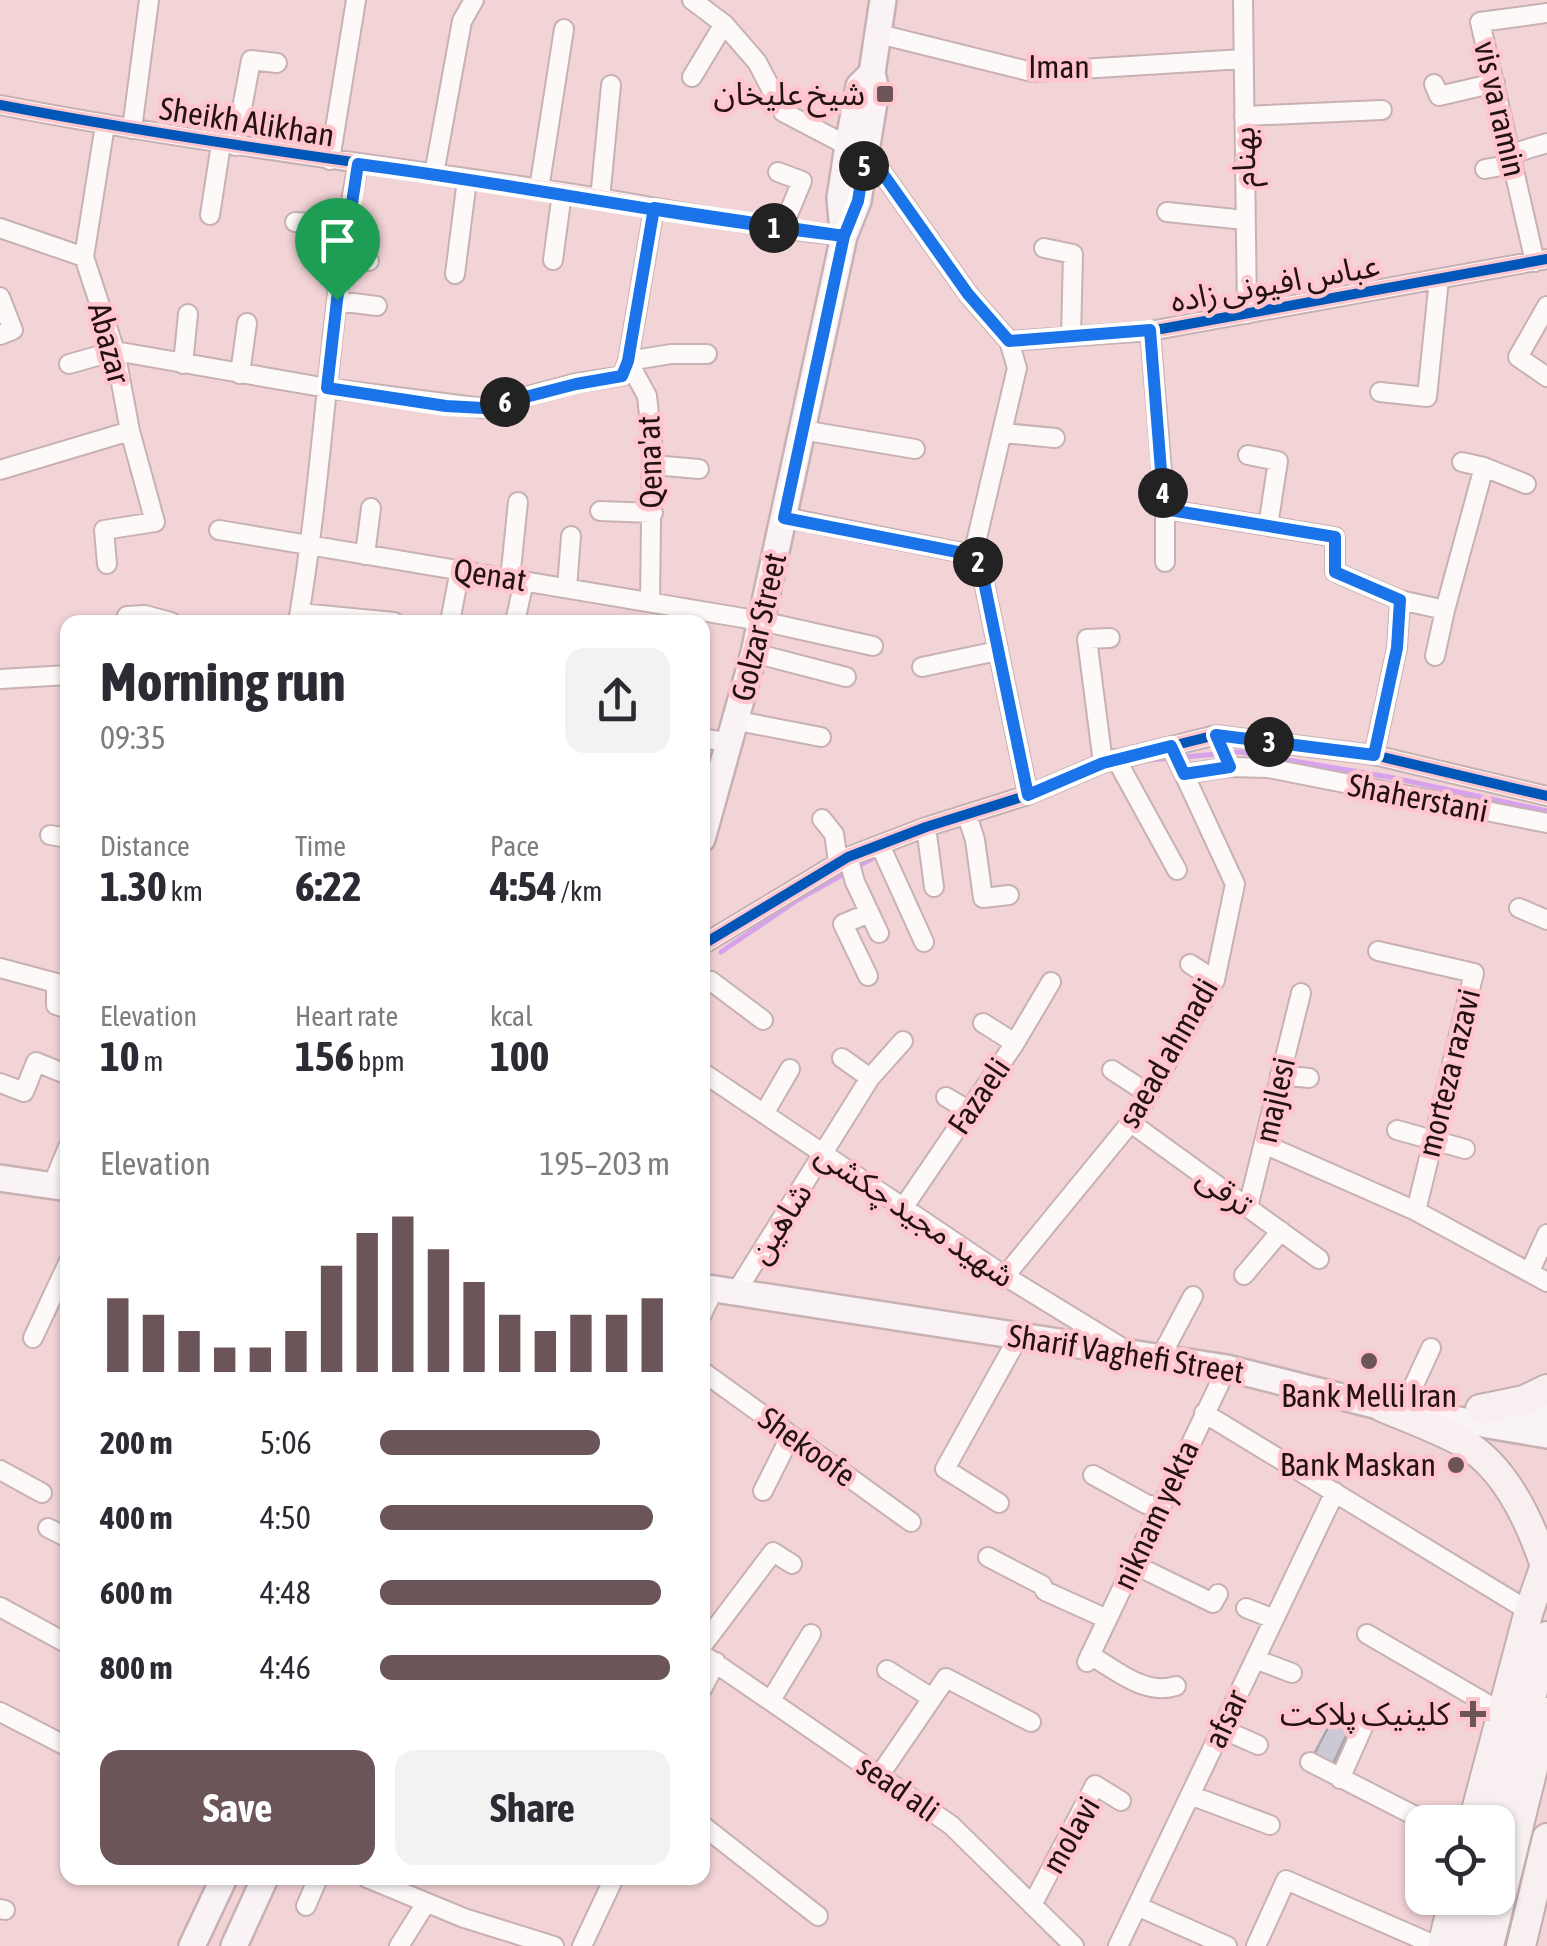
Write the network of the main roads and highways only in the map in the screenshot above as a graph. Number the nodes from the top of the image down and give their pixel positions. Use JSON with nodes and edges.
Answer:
{"nodes":[{"id":1,"x":883,"y":0,"type":"edge"},
{"id":2,"x":710,"y":812,"type":"edge"},
{"id":3,"x":0,"y":1178,"type":"edge"},
{"id":4,"x":60,"y":1187,"type":"edge"},
{"id":5,"x":718,"y":1289,"type":"edge"},
{"id":6,"x":1547,"y":1389,"type":"edge"},
{"id":7,"x":1394,"y":1405,"type":"junction"},
{"id":8,"x":1480,"y":1409,"type":"junction"},
{"id":9,"x":1547,"y":1416,"type":"edge"},
{"id":10,"x":1547,"y":1435,"type":"edge"},
{"id":11,"x":1546,"y":1563,"type":"edge"},
{"id":12,"x":1547,"y":1636,"type":"edge"},
{"id":13,"x":1547,"y":1712,"type":"edge"},
{"id":14,"x":1478,"y":1805,"type":"edge"},
{"id":15,"x":1504,"y":1805,"type":"edge"},
{"id":16,"x":1547,"y":1838,"type":"edge"},
{"id":17,"x":221,"y":1885,"type":"edge"},
{"id":18,"x":262,"y":1885,"type":"edge"},
{"id":19,"x":1449,"y":1915,"type":"edge"},
{"id":20,"x":1475,"y":1915,"type":"edge"},
{"id":21,"x":192,"y":1946,"type":"edge"},
{"id":22,"x":234,"y":1946,"type":"edge"},
{"id":23,"x":1440,"y":1946,"type":"edge"},
{"id":24,"x":1467,"y":1946,"type":"edge"},
{"id":25,"x":1490,"y":1946,"type":"edge"},
{"id":26,"x":1521,"y":1946,"type":"edge"}],
"edges":[{"from":1,"to":2,"type":"main road","name":"Golzar Street"},
{"from":3,"to":4,"type":"main road"},
{"from":5,"to":7,"type":"main road","name":"Sharif Vaghefi Street"},
{"from":6,"to":8,"type":"main road"},
{"from":7,"to":8,"type":"main road","name":"Sharif Vaghefi Street"},
{"from":7,"to":10,"type":"main road"},
{"from":7,"to":11,"type":"main road"},
{"from":8,"to":9,"type":"main road","name":"Sharif Vaghefi Street"},
{"from":11,"to":14,"type":"main road"},
{"from":12,"to":15,"type":"main road"},
{"from":13,"to":25,"type":"main road"},
{"from":16,"to":26,"type":"main road"},
{"from":17,"to":21,"type":"main road"},
{"from":18,"to":22,"type":"main road"},
{"from":19,"to":23,"type":"main road"},
{"from":20,"to":24,"type":"main road"}]}
